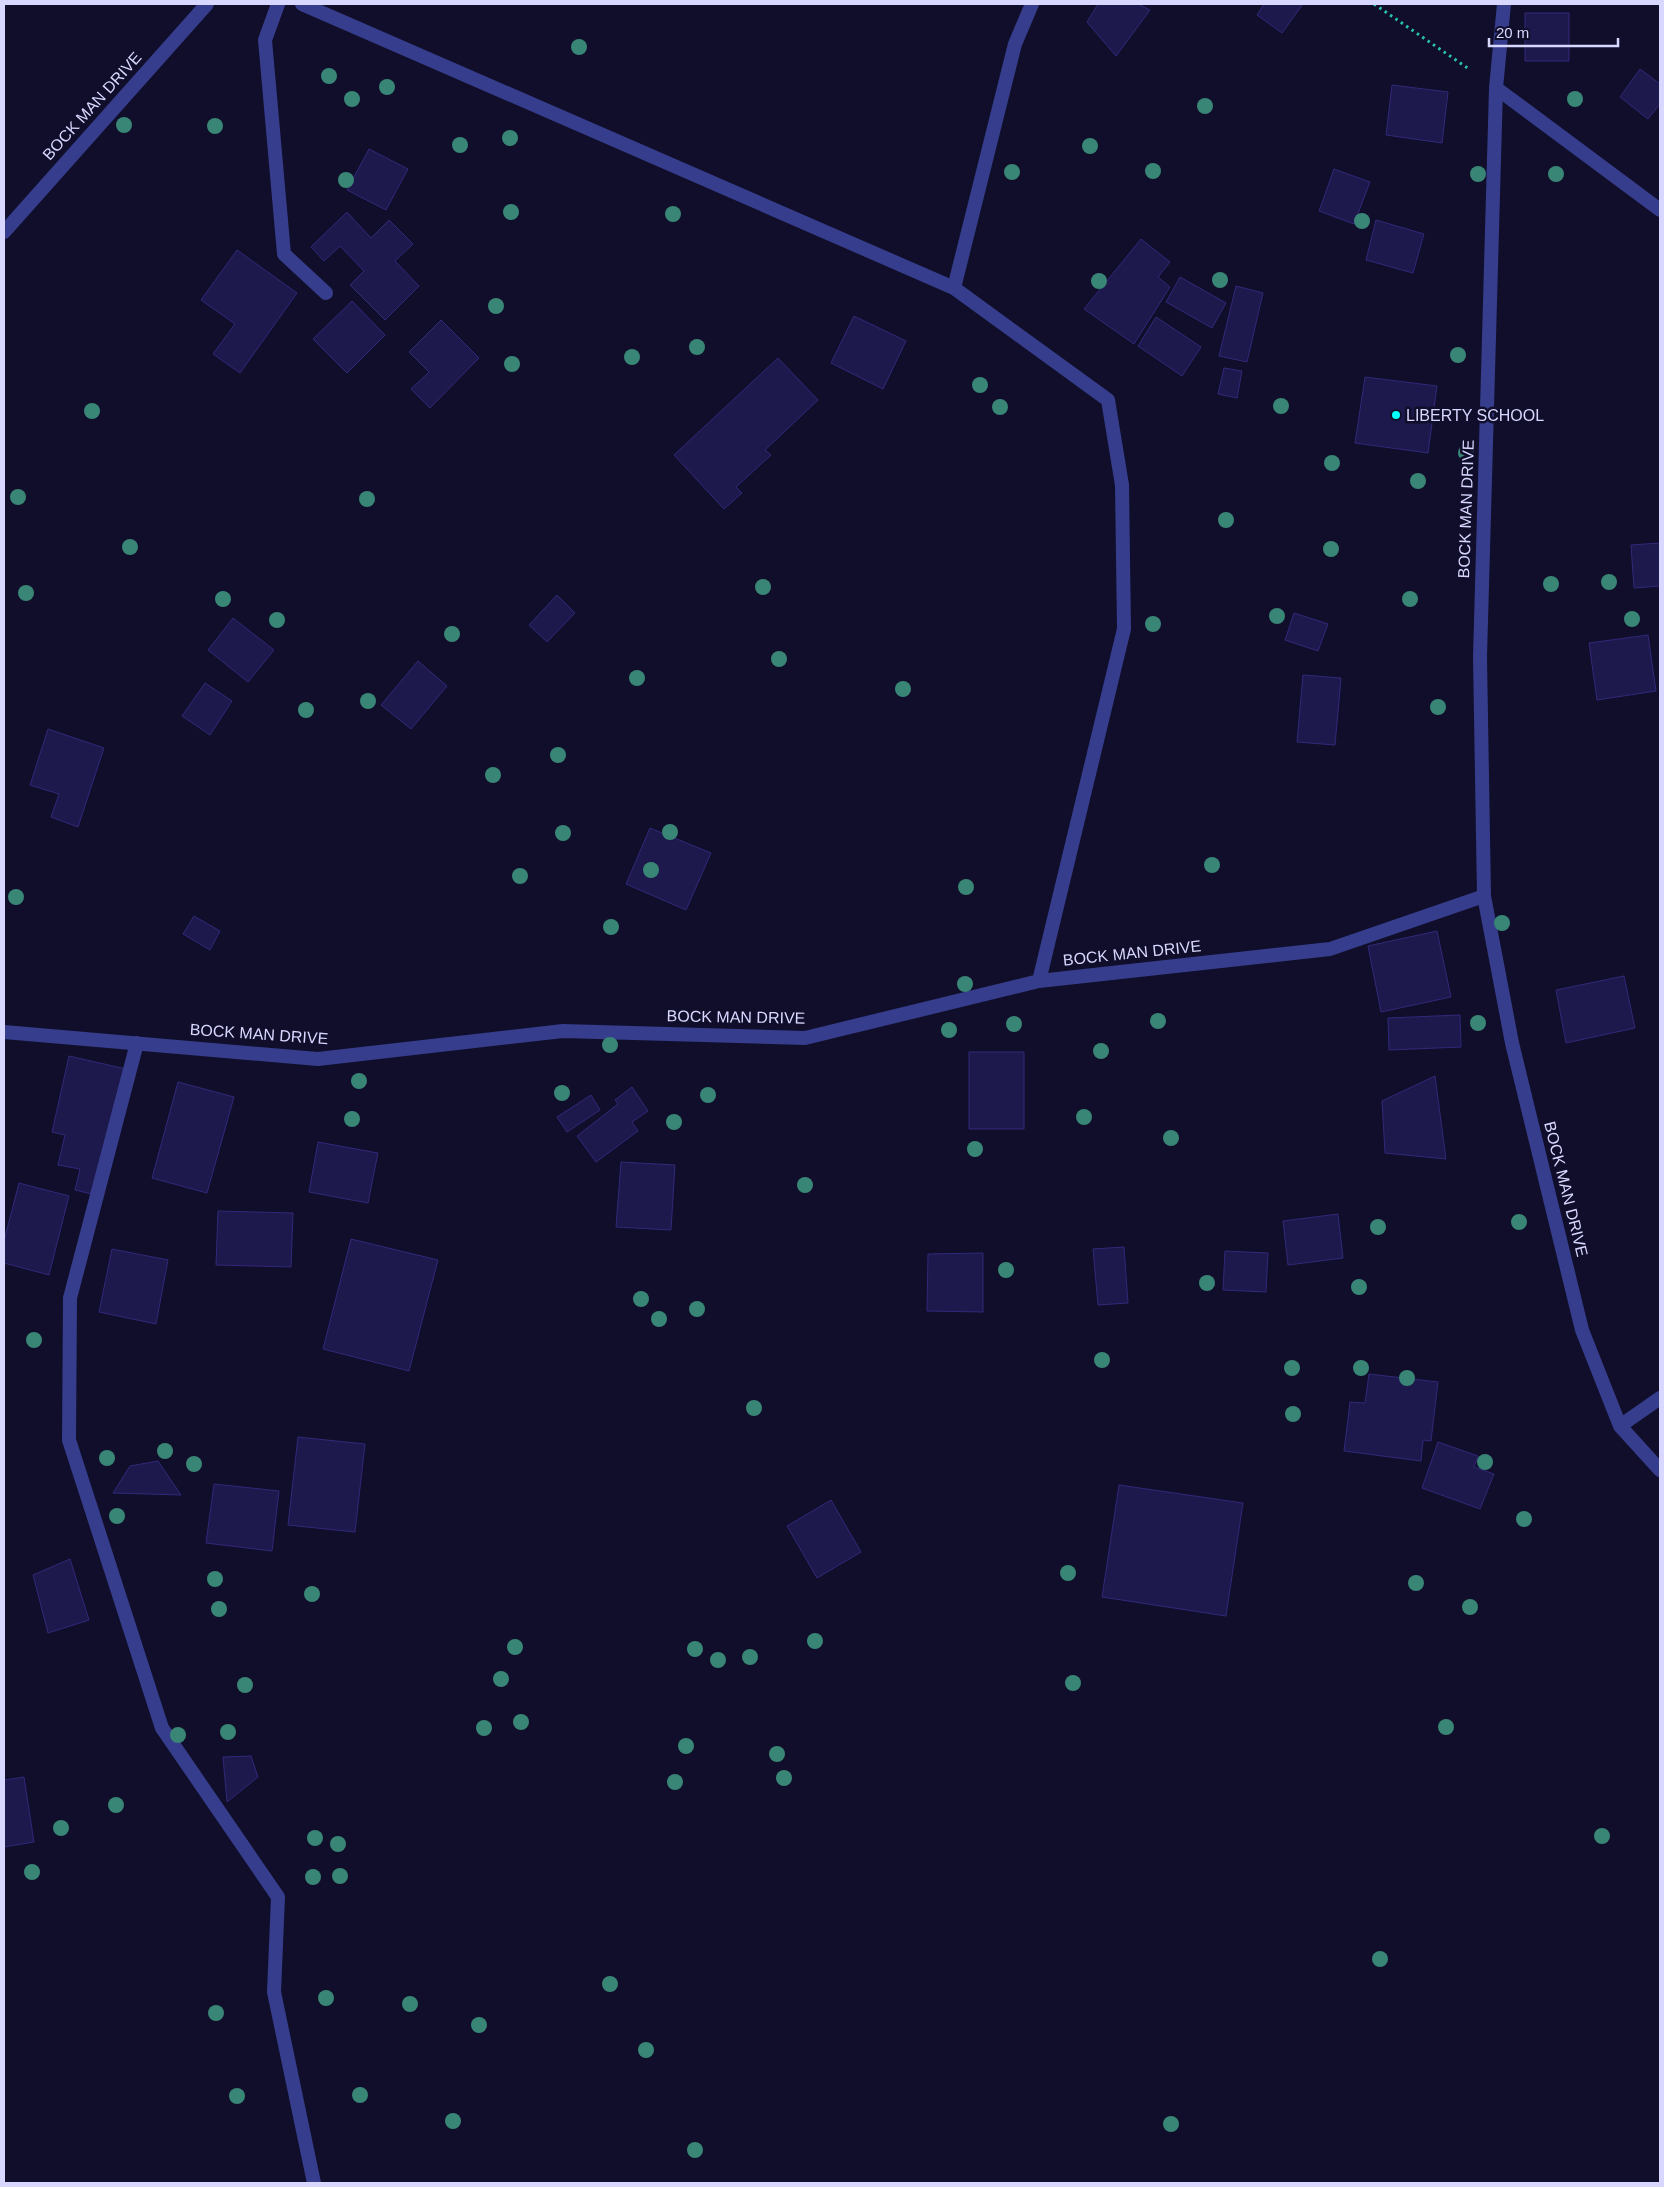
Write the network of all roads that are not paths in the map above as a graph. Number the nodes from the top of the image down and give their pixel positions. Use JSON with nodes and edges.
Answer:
{"nodes":[{"id":1,"x":207,"y":4,"type":"edge"},
{"id":2,"x":278,"y":4,"type":"edge"},
{"id":3,"x":302,"y":4,"type":"edge"},
{"id":4,"x":1032,"y":4,"type":"edge"},
{"id":5,"x":1504,"y":4,"type":"edge"},
{"id":6,"x":1496,"y":88,"type":"junction"},
{"id":7,"x":1660,"y":210,"type":"edge"},
{"id":8,"x":4,"y":232,"type":"edge"},
{"id":9,"x":954,"y":288,"type":"junction"},
{"id":10,"x":326,"y":293,"type":"dead end"},
{"id":11,"x":1484,"y":896,"type":"junction"},
{"id":12,"x":1039,"y":981,"type":"junction"},
{"id":13,"x":4,"y":1032,"type":"edge"},
{"id":14,"x":137,"y":1043,"type":"junction"},
{"id":15,"x":1660,"y":1398,"type":"edge"},
{"id":16,"x":1620,"y":1426,"type":"junction"},
{"id":17,"x":1660,"y":1470,"type":"edge"},
{"id":18,"x":314,"y":2183,"type":"edge"}],
"edges":[{"from":1,"to":8,"type":"street","name":"BOCK MAN DRIVE"},
{"from":2,"to":10,"type":"street"},
{"from":3,"to":9,"type":"street"},
{"from":4,"to":9,"type":"street"},
{"from":5,"to":6,"type":"street","name":"BOCK MAN DRIVE"},
{"from":6,"to":7,"type":"street"},
{"from":6,"to":11,"type":"street","name":"BOCK MAN DRIVE"},
{"from":9,"to":12,"type":"street"},
{"from":11,"to":12,"type":"street","name":"BOCK MAN DRIVE"},
{"from":11,"to":16,"type":"street","name":"BOCK MAN DRIVE"},
{"from":12,"to":14,"type":"street","name":"BOCK MAN DRIVE"},
{"from":13,"to":14,"type":"street","name":"BOCK MAN DRIVE"},
{"from":14,"to":18,"type":"street"},
{"from":15,"to":16,"type":"street"},
{"from":16,"to":17,"type":"street","name":"BOCK MAN DRIVE"}]}
